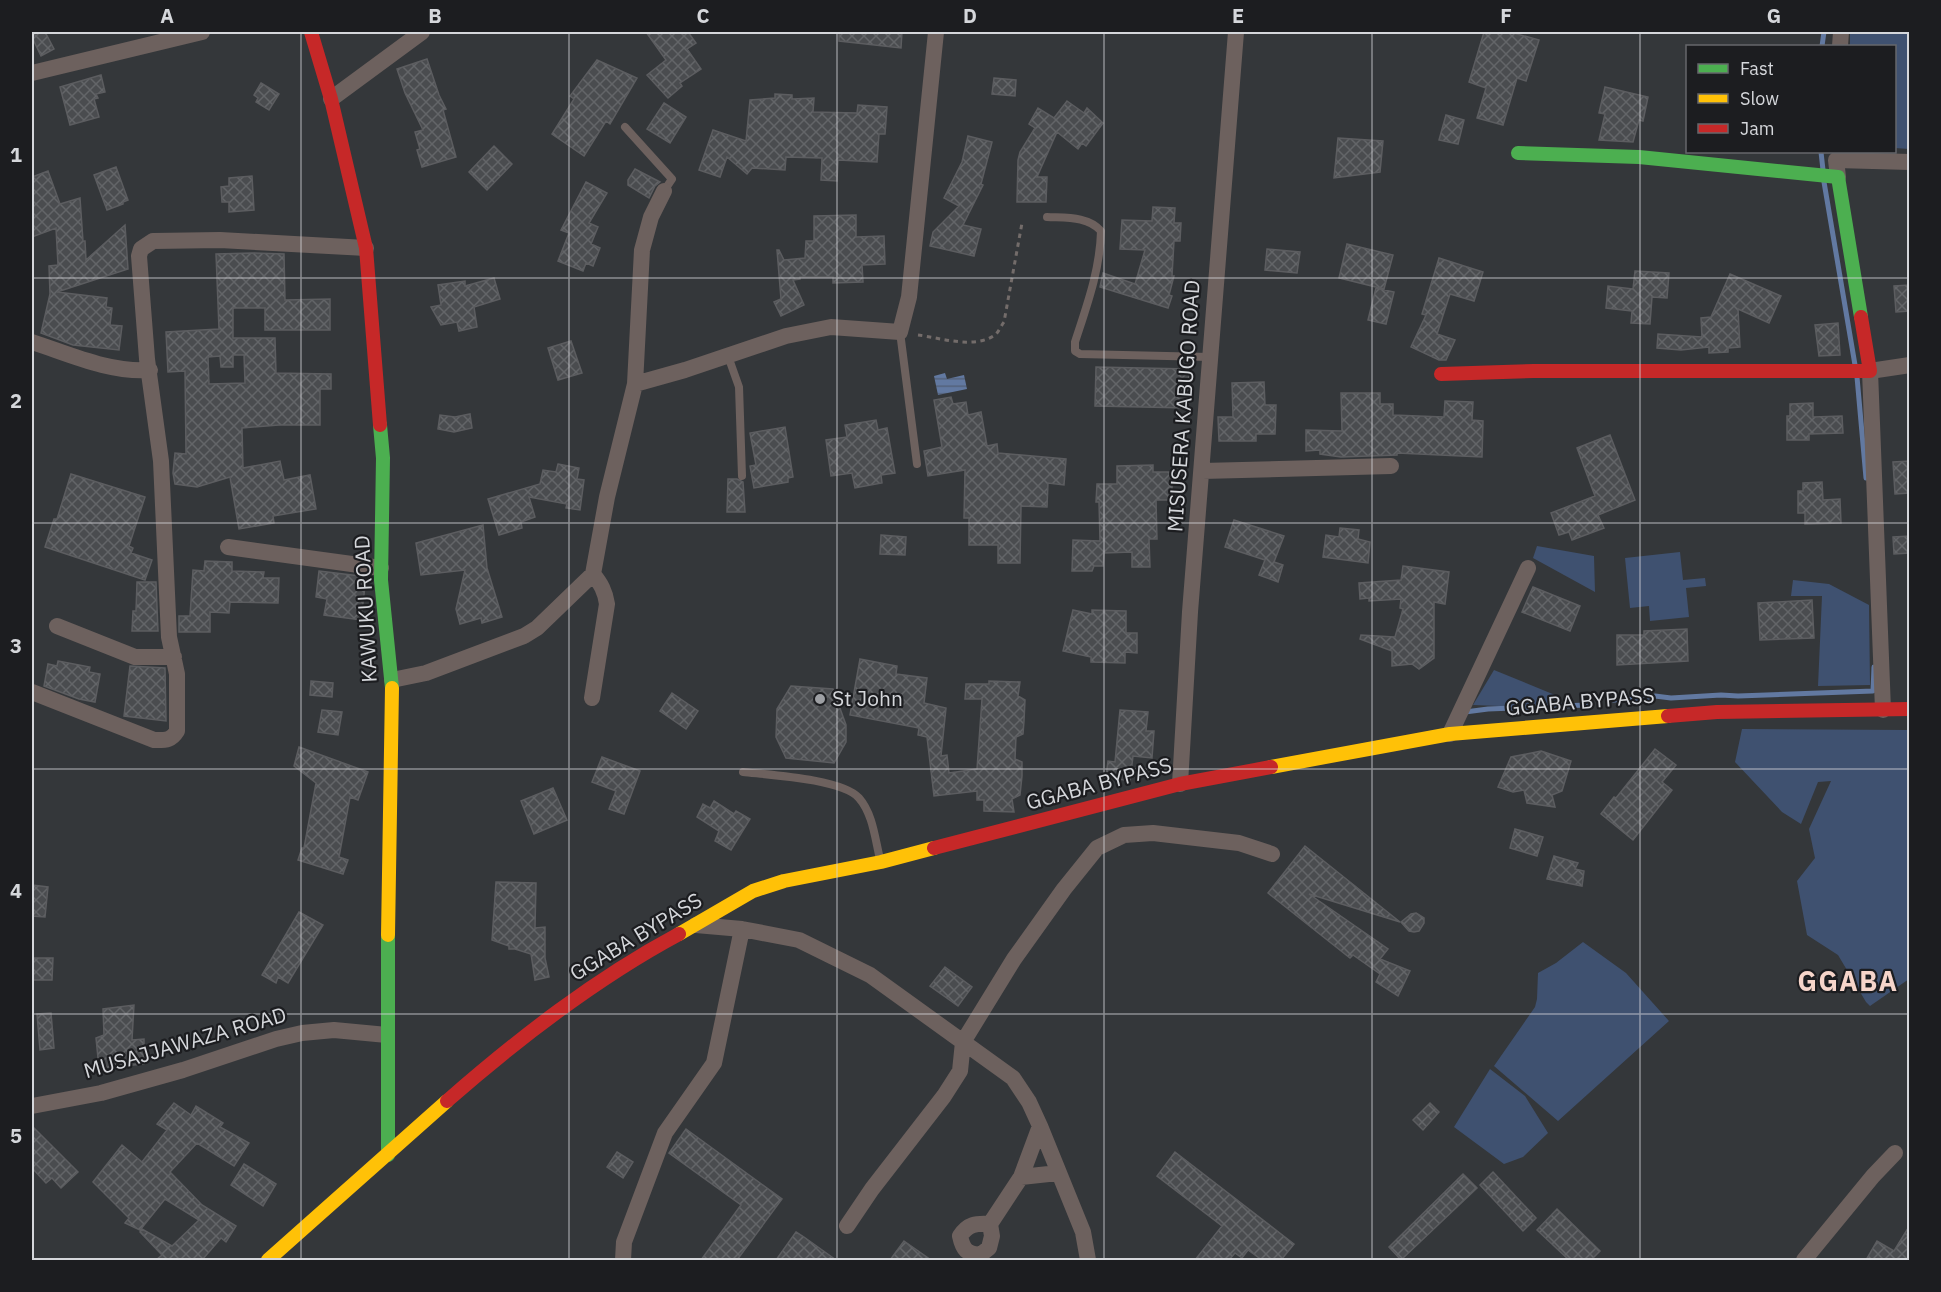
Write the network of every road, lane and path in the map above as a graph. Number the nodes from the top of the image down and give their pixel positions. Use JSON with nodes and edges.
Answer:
{"nodes":[{"id":1,"x":202,"y":32,"type":"edge"},
{"id":2,"x":311,"y":32,"type":"edge"},
{"id":3,"x":422,"y":32,"type":"edge"},
{"id":4,"x":936,"y":32,"type":"edge"},
{"id":5,"x":1236,"y":32,"type":"edge"},
{"id":6,"x":32,"y":73,"type":"edge"},
{"id":7,"x":331,"y":99,"type":"junction"},
{"id":8,"x":625,"y":127,"type":"dead end"},
{"id":9,"x":1518,"y":153,"type":"dead end"},
{"id":10,"x":1836,"y":156,"type":"edge"},
{"id":11,"x":1910,"y":162,"type":"edge"},
{"id":12,"x":1838,"y":177,"type":"junction"},
{"id":13,"x":664,"y":191,"type":"joint"},
{"id":14,"x":1047,"y":217,"type":"dead end"},
{"id":15,"x":1022,"y":222,"type":"dead end"},
{"id":16,"x":366,"y":248,"type":"junction"},
{"id":17,"x":900,"y":332,"type":"junction"},
{"id":18,"x":32,"y":342,"type":"edge"},
{"id":19,"x":728,"y":356,"type":"junction"},
{"id":20,"x":1210,"y":357,"type":"junction"},
{"id":21,"x":1910,"y":365,"type":"edge"},
{"id":22,"x":150,"y":370,"type":"junction"},
{"id":23,"x":1870,"y":370,"type":"junction"},
{"id":24,"x":1441,"y":374,"type":"dead end"},
{"id":25,"x":636,"y":384,"type":"junction"},
{"id":26,"x":917,"y":464,"type":"dead end"},
{"id":27,"x":1391,"y":466,"type":"dead end"},
{"id":28,"x":1202,"y":471,"type":"junction"},
{"id":29,"x":742,"y":476,"type":"dead end"},
{"id":30,"x":228,"y":547,"type":"dead end"},
{"id":31,"x":381,"y":568,"type":"junction"},
{"id":32,"x":1528,"y":568,"type":"dead end"},
{"id":33,"x":593,"y":574,"type":"junction"},
{"id":34,"x":57,"y":626,"type":"dead end"},
{"id":35,"x":174,"y":657,"type":"junction"},
{"id":36,"x":392,"y":680,"type":"junction"},
{"id":37,"x":32,"y":692,"type":"edge"},
{"id":38,"x":592,"y":698,"type":"dead end"},
{"id":39,"x":1910,"y":709,"type":"edge"},
{"id":40,"x":1883,"y":710,"type":"junction"},
{"id":41,"x":1450,"y":734,"type":"junction"},
{"id":42,"x":743,"y":771,"type":"dead end"},
{"id":43,"x":1180,"y":784,"type":"junction"},
{"id":44,"x":1272,"y":854,"type":"dead end"},
{"id":45,"x":881,"y":862,"type":"junction"},
{"id":46,"x":696,"y":925,"type":"junction"},
{"id":47,"x":742,"y":929,"type":"junction"},
{"id":48,"x":387,"y":1035,"type":"junction"},
{"id":49,"x":963,"y":1042,"type":"junction"},
{"id":50,"x":32,"y":1106,"type":"edge"},
{"id":51,"x":1040,"y":1126,"type":"junction"},
{"id":52,"x":1895,"y":1153,"type":"dead end"},
{"id":53,"x":388,"y":1155,"type":"junction"},
{"id":54,"x":1058,"y":1173,"type":"junction"},
{"id":55,"x":1021,"y":1177,"type":"junction"},
{"id":56,"x":990,"y":1224,"type":"dead end"},
{"id":57,"x":847,"y":1226,"type":"dead end"},
{"id":58,"x":268,"y":1260,"type":"edge"},
{"id":59,"x":623,"y":1260,"type":"edge"},
{"id":60,"x":1088,"y":1260,"type":"edge"},
{"id":61,"x":1804,"y":1260,"type":"edge"}],
"edges":[{"from":1,"to":6,"type":"street"},
{"from":2,"to":7,"type":"street","name":"KAWUKU ROAD"},
{"from":3,"to":7,"type":"street"},
{"from":4,"to":17,"type":"street"},
{"from":5,"to":20,"type":"street","name":"MISUSERA KABUGO ROAD"},
{"from":7,"to":16,"type":"street","name":"KAWUKU ROAD"},
{"from":8,"to":13,"type":"lane"},
{"from":9,"to":12,"type":"street"},
{"from":10,"to":11,"type":"street"},
{"from":10,"to":12,"type":"street"},
{"from":12,"to":23,"type":"street"},
{"from":13,"to":25,"type":"street"},
{"from":14,"to":20,"type":"lane"},
{"from":15,"to":17,"type":"path"},
{"from":16,"to":22,"type":"street"},
{"from":16,"to":31,"type":"street","name":"KAWUKU ROAD"},
{"from":17,"to":19,"type":"street"},
{"from":17,"to":26,"type":"lane"},
{"from":18,"to":22,"type":"street"},
{"from":19,"to":25,"type":"street"},
{"from":19,"to":29,"type":"lane"},
{"from":20,"to":28,"type":"street","name":"MISUSERA KABUGO ROAD"},
{"from":21,"to":23,"type":"street"},
{"from":22,"to":35,"type":"street"},
{"from":23,"to":24,"type":"street"},
{"from":23,"to":40,"type":"street"},
{"from":25,"to":33,"type":"street"},
{"from":27,"to":28,"type":"street"},
{"from":28,"to":43,"type":"street","name":"MISUSERA KABUGO ROAD"},
{"from":30,"to":31,"type":"street"},
{"from":31,"to":36,"type":"street","name":"KAWUKU ROAD"},
{"from":32,"to":41,"type":"street"},
{"from":33,"to":36,"type":"street"},
{"from":33,"to":38,"type":"street"},
{"from":34,"to":35,"type":"street"},
{"from":35,"to":37,"type":"street"},
{"from":36,"to":48,"type":"street","name":"KAWUKU ROAD"},
{"from":39,"to":40,"type":"street","name":"GGABA BYPASS"},
{"from":40,"to":41,"type":"street","name":"GGABA BYPASS"},
{"from":41,"to":43,"type":"street","name":"GGABA BYPASS"},
{"from":42,"to":45,"type":"lane"},
{"from":43,"to":45,"type":"street","name":"GGABA BYPASS"},
{"from":44,"to":49,"type":"street"},
{"from":45,"to":46,"type":"street","name":"GGABA BYPASS"},
{"from":46,"to":47,"type":"street"},
{"from":46,"to":53,"type":"street","name":"GGABA BYPASS"},
{"from":47,"to":49,"type":"street"},
{"from":47,"to":59,"type":"street"},
{"from":48,"to":50,"type":"street","name":"MUSAJJAWAZA ROAD"},
{"from":48,"to":53,"type":"street","name":"KAWUKU ROAD"},
{"from":49,"to":51,"type":"street"},
{"from":49,"to":57,"type":"street"},
{"from":51,"to":54,"type":"street"},
{"from":51,"to":55,"type":"street"},
{"from":52,"to":61,"type":"street"},
{"from":53,"to":58,"type":"street","name":"GGABA BYPASS"},
{"from":54,"to":55,"type":"street"},
{"from":54,"to":60,"type":"street"},
{"from":55,"to":56,"type":"street"}]}
